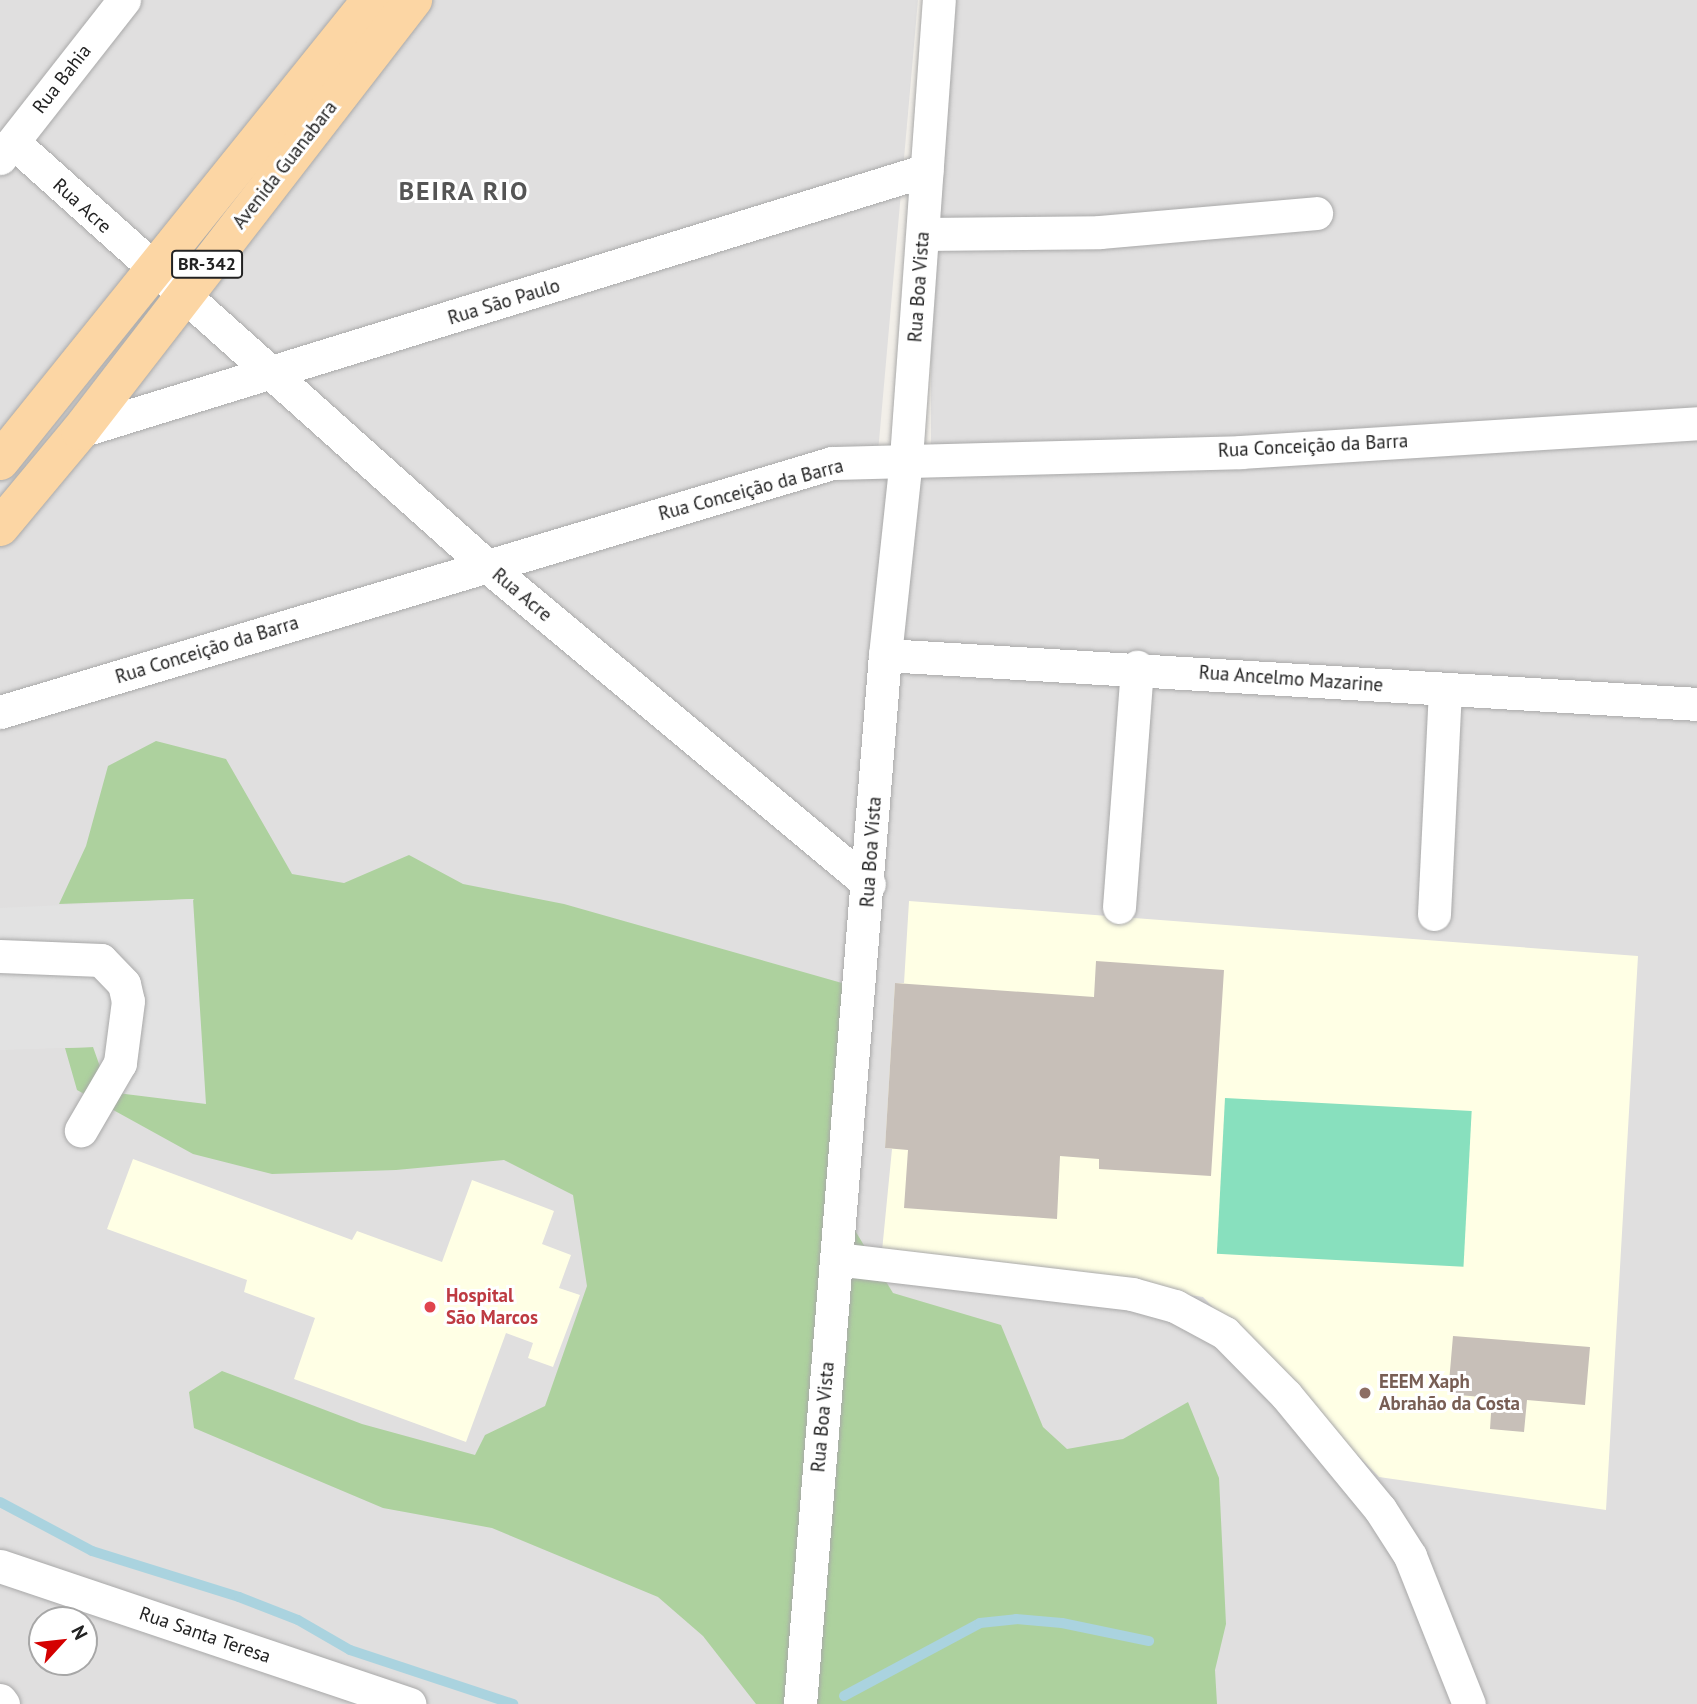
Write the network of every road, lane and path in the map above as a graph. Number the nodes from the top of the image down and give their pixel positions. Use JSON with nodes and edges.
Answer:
{"nodes":[{"id":1,"x":124,"y":0,"type":"edge"},
{"id":2,"x":370,"y":0,"type":"edge"},
{"id":3,"x":413,"y":0,"type":"edge"},
{"id":4,"x":939,"y":0,"type":"edge"},
{"id":5,"x":6,"y":150,"type":"edge"},
{"id":6,"x":927,"y":170,"type":"junction"},
{"id":7,"x":1316,"y":213,"type":"dead end"},
{"id":8,"x":923,"y":234,"type":"junction"},
{"id":9,"x":152,"y":269,"type":"junction"},
{"id":10,"x":182,"y":297,"type":"junction"},
{"id":11,"x":272,"y":374,"type":"junction"},
{"id":12,"x":1697,"y":423,"type":"edge"},
{"id":13,"x":80,"y":431,"type":"junction"},
{"id":14,"x":906,"y":458,"type":"junction"},
{"id":15,"x":0,"y":461,"type":"edge"},
{"id":16,"x":0,"y":527,"type":"edge"},
{"id":17,"x":487,"y":566,"type":"junction"},
{"id":18,"x":885,"y":655,"type":"junction"},
{"id":19,"x":1137,"y":667,"type":"junction"},
{"id":20,"x":1445,"y":691,"type":"junction"},
{"id":21,"x":1697,"y":704,"type":"edge"},
{"id":22,"x":0,"y":712,"type":"edge"},
{"id":23,"x":869,"y":884,"type":"junction"},
{"id":24,"x":1119,"y":907,"type":"dead end"},
{"id":25,"x":1434,"y":914,"type":"dead end"},
{"id":26,"x":0,"y":956,"type":"edge"},
{"id":27,"x":81,"y":1130,"type":"dead end"},
{"id":28,"x":836,"y":1259,"type":"junction"},
{"id":29,"x":0,"y":1566,"type":"edge"},
{"id":30,"x":0,"y":1699,"type":"edge"},
{"id":31,"x":3,"y":1704,"type":"edge"},
{"id":32,"x":409,"y":1704,"type":"edge"},
{"id":33,"x":800,"y":1704,"type":"edge"},
{"id":34,"x":1469,"y":1704,"type":"edge"}],
"edges":[{"from":1,"to":5,"type":"street","name":"Rua Bahia"},
{"from":2,"to":9,"type":"main road","name":"Avenida Guanabara","number":"BR-342"},
{"from":3,"to":10,"type":"main road","name":"Avenida Guanabara","number":"BR-342"},
{"from":4,"to":6,"type":"street","name":"Rua Boa Vista"},
{"from":5,"to":9,"type":"street","name":"Rua Acre"},
{"from":6,"to":8,"type":"street","name":"Rua Boa Vista"},
{"from":6,"to":11,"type":"street","name":"Rua São Paulo"},
{"from":7,"to":8,"type":"street"},
{"from":8,"to":14,"type":"street","name":"Rua Boa Vista"},
{"from":9,"to":10,"type":"street","name":"Rua Acre"},
{"from":9,"to":15,"type":"main road","name":"Avenida Guanabara","number":"BR-342"},
{"from":10,"to":11,"type":"street","name":"Rua Acre"},
{"from":10,"to":13,"type":"main road","name":"Avenida Guanabara","number":"BR-342"},
{"from":11,"to":13,"type":"street","name":"Rua São Paulo"},
{"from":11,"to":17,"type":"street","name":"Rua Acre"},
{"from":12,"to":14,"type":"street","name":"Rua Conceição da Barra"},
{"from":13,"to":16,"type":"main road","name":"Avenida Guanabara","number":"BR-342"},
{"from":14,"to":17,"type":"street","name":"Rua Conceição da Barra"},
{"from":14,"to":18,"type":"street","name":"Rua Boa Vista"},
{"from":17,"to":22,"type":"street","name":"Rua Conceição da Barra"},
{"from":17,"to":23,"type":"street","name":"Rua Acre"},
{"from":18,"to":19,"type":"street","name":"Rua Ancelmo Mazarine"},
{"from":18,"to":23,"type":"street","name":"Rua Boa Vista"},
{"from":19,"to":20,"type":"street","name":"Rua Ancelmo Mazarine"},
{"from":19,"to":24,"type":"street"},
{"from":20,"to":21,"type":"street","name":"Rua Ancelmo Mazarine"},
{"from":20,"to":25,"type":"street"},
{"from":23,"to":28,"type":"street","name":"Rua Boa Vista"},
{"from":26,"to":27,"type":"street"},
{"from":28,"to":33,"type":"street","name":"Rua Boa Vista"},
{"from":28,"to":34,"type":"street"},
{"from":29,"to":32,"type":"street","name":"Rua Santa Teresa"},
{"from":30,"to":31,"type":"street"}]}
